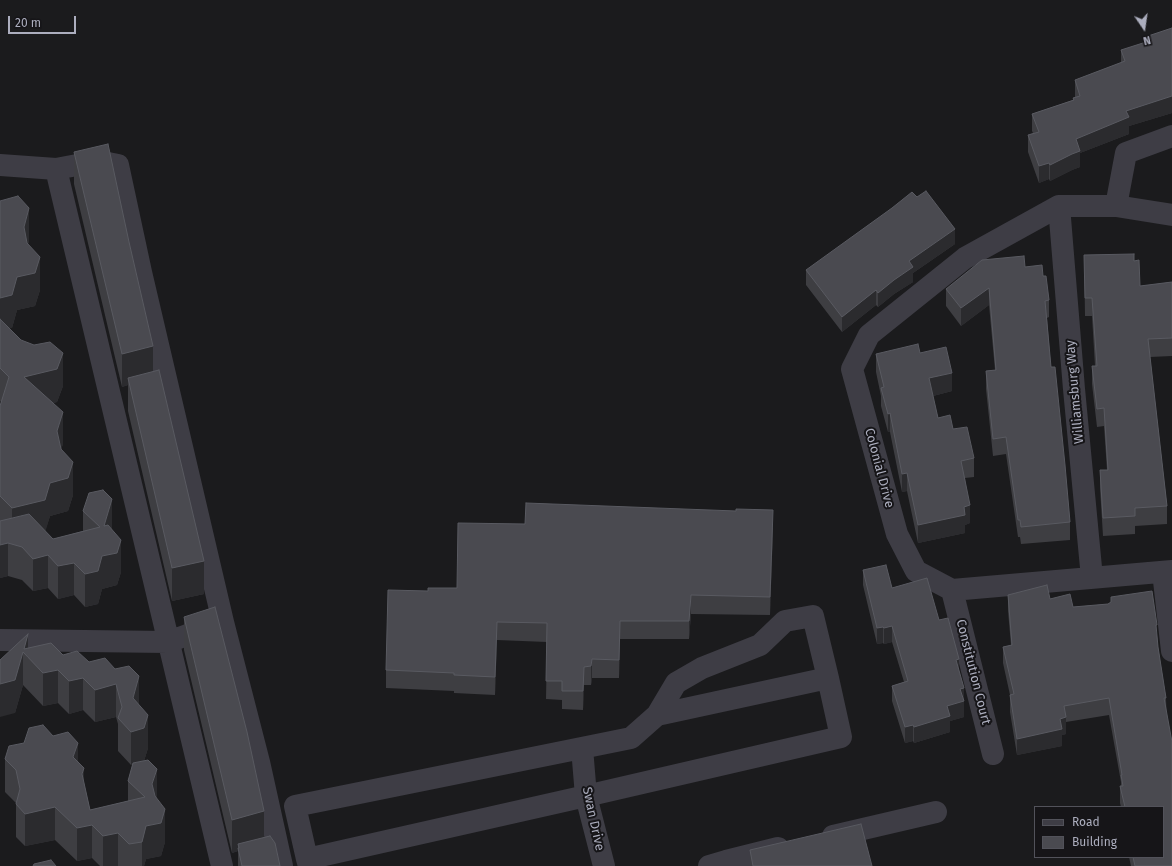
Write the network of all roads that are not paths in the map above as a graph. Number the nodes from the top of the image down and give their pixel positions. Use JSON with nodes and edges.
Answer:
{"nodes":[{"id":1,"x":1172,"y":136,"type":"edge"},
{"id":2,"x":0,"y":165,"type":"edge"},
{"id":3,"x":56,"y":169,"type":"junction"},
{"id":4,"x":1059,"y":206,"type":"junction"},
{"id":5,"x":1116,"y":206,"type":"junction"},
{"id":6,"x":1172,"y":215,"type":"edge"},
{"id":7,"x":168,"y":387,"type":"junction"},
{"id":8,"x":111,"y":403,"type":"junction"},
{"id":9,"x":1167,"y":572,"type":"edge"},
{"id":10,"x":1092,"y":578,"type":"junction"},
{"id":11,"x":952,"y":590,"type":"junction"},
{"id":12,"x":223,"y":622,"type":"junction"},
{"id":13,"x":0,"y":640,"type":"edge"},
{"id":14,"x":168,"y":642,"type":"junction"},
{"id":15,"x":1172,"y":651,"type":"edge"},
{"id":16,"x":828,"y":678,"type":"junction"},
{"id":17,"x":657,"y":715,"type":"junction"},
{"id":18,"x":582,"y":748,"type":"junction"},
{"id":19,"x":993,"y":754,"type":"dead end"},
{"id":20,"x":586,"y":796,"type":"junction"},
{"id":21,"x":936,"y":812,"type":"dead end"},
{"id":22,"x":252,"y":862,"type":"edge"},
{"id":23,"x":308,"y":862,"type":"edge"},
{"id":24,"x":604,"y":866,"type":"edge"},
{"id":25,"x":709,"y":866,"type":"edge"}],
"edges":[{"from":1,"to":5,"type":"street"},
{"from":2,"to":3,"type":"street"},
{"from":3,"to":7,"type":"street"},
{"from":3,"to":8,"type":"street"},
{"from":4,"to":5,"type":"street"},
{"from":4,"to":10,"type":"street","name":"Williamsburg Way"},
{"from":4,"to":11,"type":"street","name":"Colonial Drive"},
{"from":5,"to":6,"type":"street"},
{"from":7,"to":8,"type":"street"},
{"from":7,"to":12,"type":"street"},
{"from":8,"to":14,"type":"street"},
{"from":9,"to":10,"type":"street"},
{"from":9,"to":15,"type":"street"},
{"from":10,"to":11,"type":"street"},
{"from":11,"to":19,"type":"street","name":"Constitution Court"},
{"from":12,"to":14,"type":"street"},
{"from":12,"to":22,"type":"street"},
{"from":13,"to":14,"type":"street"},
{"from":14,"to":22,"type":"street"},
{"from":16,"to":17,"type":"street"},
{"from":16,"to":17,"type":"street"},
{"from":16,"to":20,"type":"street"},
{"from":17,"to":18,"type":"street"},
{"from":18,"to":20,"type":"street","name":"Swan Drive"},
{"from":18,"to":23,"type":"street"},
{"from":20,"to":23,"type":"street"},
{"from":20,"to":24,"type":"street","name":"Swan Drive"},
{"from":21,"to":25,"type":"street"}]}
